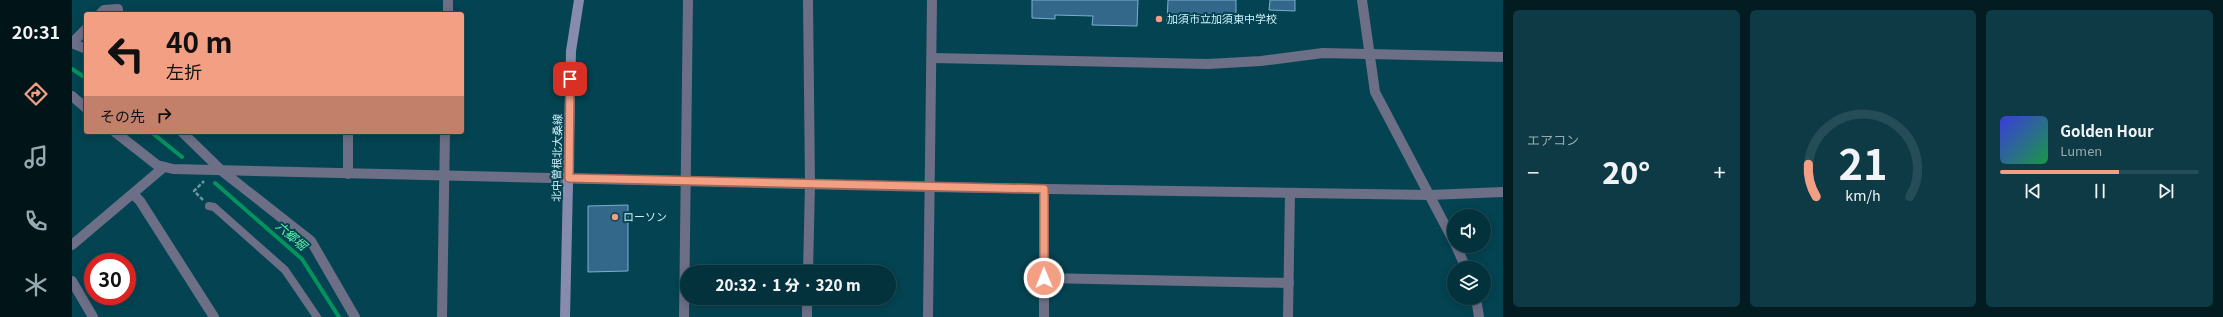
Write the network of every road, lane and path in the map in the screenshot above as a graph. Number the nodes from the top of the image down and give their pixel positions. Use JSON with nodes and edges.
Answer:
{"nodes":[{"id":1,"x":448,"y":0,"type":"edge"},
{"id":2,"x":579,"y":0,"type":"edge"},
{"id":3,"x":688,"y":0,"type":"edge"},
{"id":4,"x":808,"y":0,"type":"edge"},
{"id":5,"x":932,"y":0,"type":"edge"},
{"id":6,"x":1362,"y":0,"type":"edge"},
{"id":7,"x":102,"y":12,"type":"edge"},
{"id":8,"x":118,"y":12,"type":"edge"},
{"id":9,"x":448,"y":12,"type":"edge"},
{"id":10,"x":84,"y":31,"type":"edge"},
{"id":11,"x":72,"y":43,"type":"edge"},
{"id":12,"x":84,"y":48,"type":"edge"},
{"id":13,"x":1370,"y":53,"type":"junction"},
{"id":14,"x":1503,"y":57,"type":"edge"},
{"id":15,"x":932,"y":58,"type":"junction"},
{"id":16,"x":72,"y":96,"type":"edge"},
{"id":17,"x":84,"y":106,"type":"edge"},
{"id":18,"x":118,"y":134,"type":"edge"},
{"id":19,"x":184,"y":134,"type":"edge"},
{"id":20,"x":348,"y":134,"type":"edge"},
{"id":21,"x":445,"y":134,"type":"edge"},
{"id":22,"x":164,"y":167,"type":"junction"},
{"id":23,"x":222,"y":171,"type":"junction"},
{"id":24,"x":348,"y":174,"type":"junction"},
{"id":25,"x":445,"y":175,"type":"junction"},
{"id":26,"x":569,"y":178,"type":"junction"},
{"id":27,"x":204,"y":181,"type":"dead end"},
{"id":28,"x":686,"y":181,"type":"junction"},
{"id":29,"x":810,"y":184,"type":"junction"},
{"id":30,"x":930,"y":187,"type":"junction"},
{"id":31,"x":1044,"y":189,"type":"junction"},
{"id":32,"x":1503,"y":192,"type":"edge"},
{"id":33,"x":1290,"y":193,"type":"junction"},
{"id":34,"x":133,"y":194,"type":"junction"},
{"id":35,"x":1430,"y":195,"type":"junction"},
{"id":36,"x":209,"y":206,"type":"joint"},
{"id":37,"x":1447,"y":228,"type":"edge"},
{"id":38,"x":72,"y":245,"type":"edge"},
{"id":39,"x":808,"y":265,"type":"edge"},
{"id":40,"x":1044,"y":278,"type":"junction"},
{"id":41,"x":72,"y":281,"type":"edge"},
{"id":42,"x":1289,"y":283,"type":"junction"},
{"id":43,"x":807,"y":305,"type":"edge"},
{"id":44,"x":1477,"y":305,"type":"edge"},
{"id":45,"x":93,"y":317,"type":"edge"},
{"id":46,"x":214,"y":317,"type":"edge"},
{"id":47,"x":317,"y":317,"type":"edge"},
{"id":48,"x":355,"y":317,"type":"edge"},
{"id":49,"x":442,"y":317,"type":"edge"},
{"id":50,"x":565,"y":317,"type":"edge"},
{"id":51,"x":684,"y":317,"type":"edge"},
{"id":52,"x":807,"y":317,"type":"edge"},
{"id":53,"x":928,"y":317,"type":"edge"},
{"id":54,"x":1044,"y":317,"type":"edge"},
{"id":55,"x":1288,"y":317,"type":"edge"},
{"id":56,"x":1479,"y":317,"type":"edge"}],
"edges":[{"from":1,"to":9,"type":"street"},
{"from":2,"to":26,"type":"main road","name":"北中曽根北大桑線"},
{"from":3,"to":28,"type":"street"},
{"from":4,"to":29,"type":"street"},
{"from":5,"to":15,"type":"street"},
{"from":6,"to":13,"type":"street"},
{"from":7,"to":8,"type":"street"},
{"from":10,"to":11,"type":"street"},
{"from":11,"to":12,"type":"street"},
{"from":13,"to":14,"type":"street"},
{"from":13,"to":15,"type":"street"},
{"from":13,"to":35,"type":"street"},
{"from":15,"to":30,"type":"street"},
{"from":16,"to":17,"type":"street"},
{"from":18,"to":22,"type":"street"},
{"from":19,"to":23,"type":"street"},
{"from":20,"to":24,"type":"street"},
{"from":21,"to":25,"type":"street"},
{"from":22,"to":23,"type":"street"},
{"from":22,"to":34,"type":"street"},
{"from":23,"to":24,"type":"street"},
{"from":23,"to":48,"type":"street"},
{"from":24,"to":25,"type":"street"},
{"from":25,"to":26,"type":"street"},
{"from":25,"to":49,"type":"street"},
{"from":26,"to":28,"type":"street"},
{"from":26,"to":50,"type":"main road","name":"北中曽根北大桑線"},
{"from":27,"to":36,"type":"path"},
{"from":28,"to":29,"type":"street"},
{"from":28,"to":51,"type":"street"},
{"from":29,"to":30,"type":"street"},
{"from":29,"to":39,"type":"street"},
{"from":30,"to":31,"type":"street"},
{"from":30,"to":53,"type":"street"},
{"from":31,"to":33,"type":"street"},
{"from":31,"to":40,"type":"street"},
{"from":32,"to":35,"type":"street"},
{"from":33,"to":35,"type":"street"},
{"from":33,"to":42,"type":"street"},
{"from":34,"to":38,"type":"street"},
{"from":34,"to":46,"type":"street"},
{"from":35,"to":37,"type":"street"},
{"from":36,"to":47,"type":"lane"},
{"from":40,"to":42,"type":"street"},
{"from":40,"to":54,"type":"street"},
{"from":41,"to":45,"type":"street"},
{"from":42,"to":55,"type":"street"},
{"from":43,"to":52,"type":"street"},
{"from":44,"to":56,"type":"street"}]}
